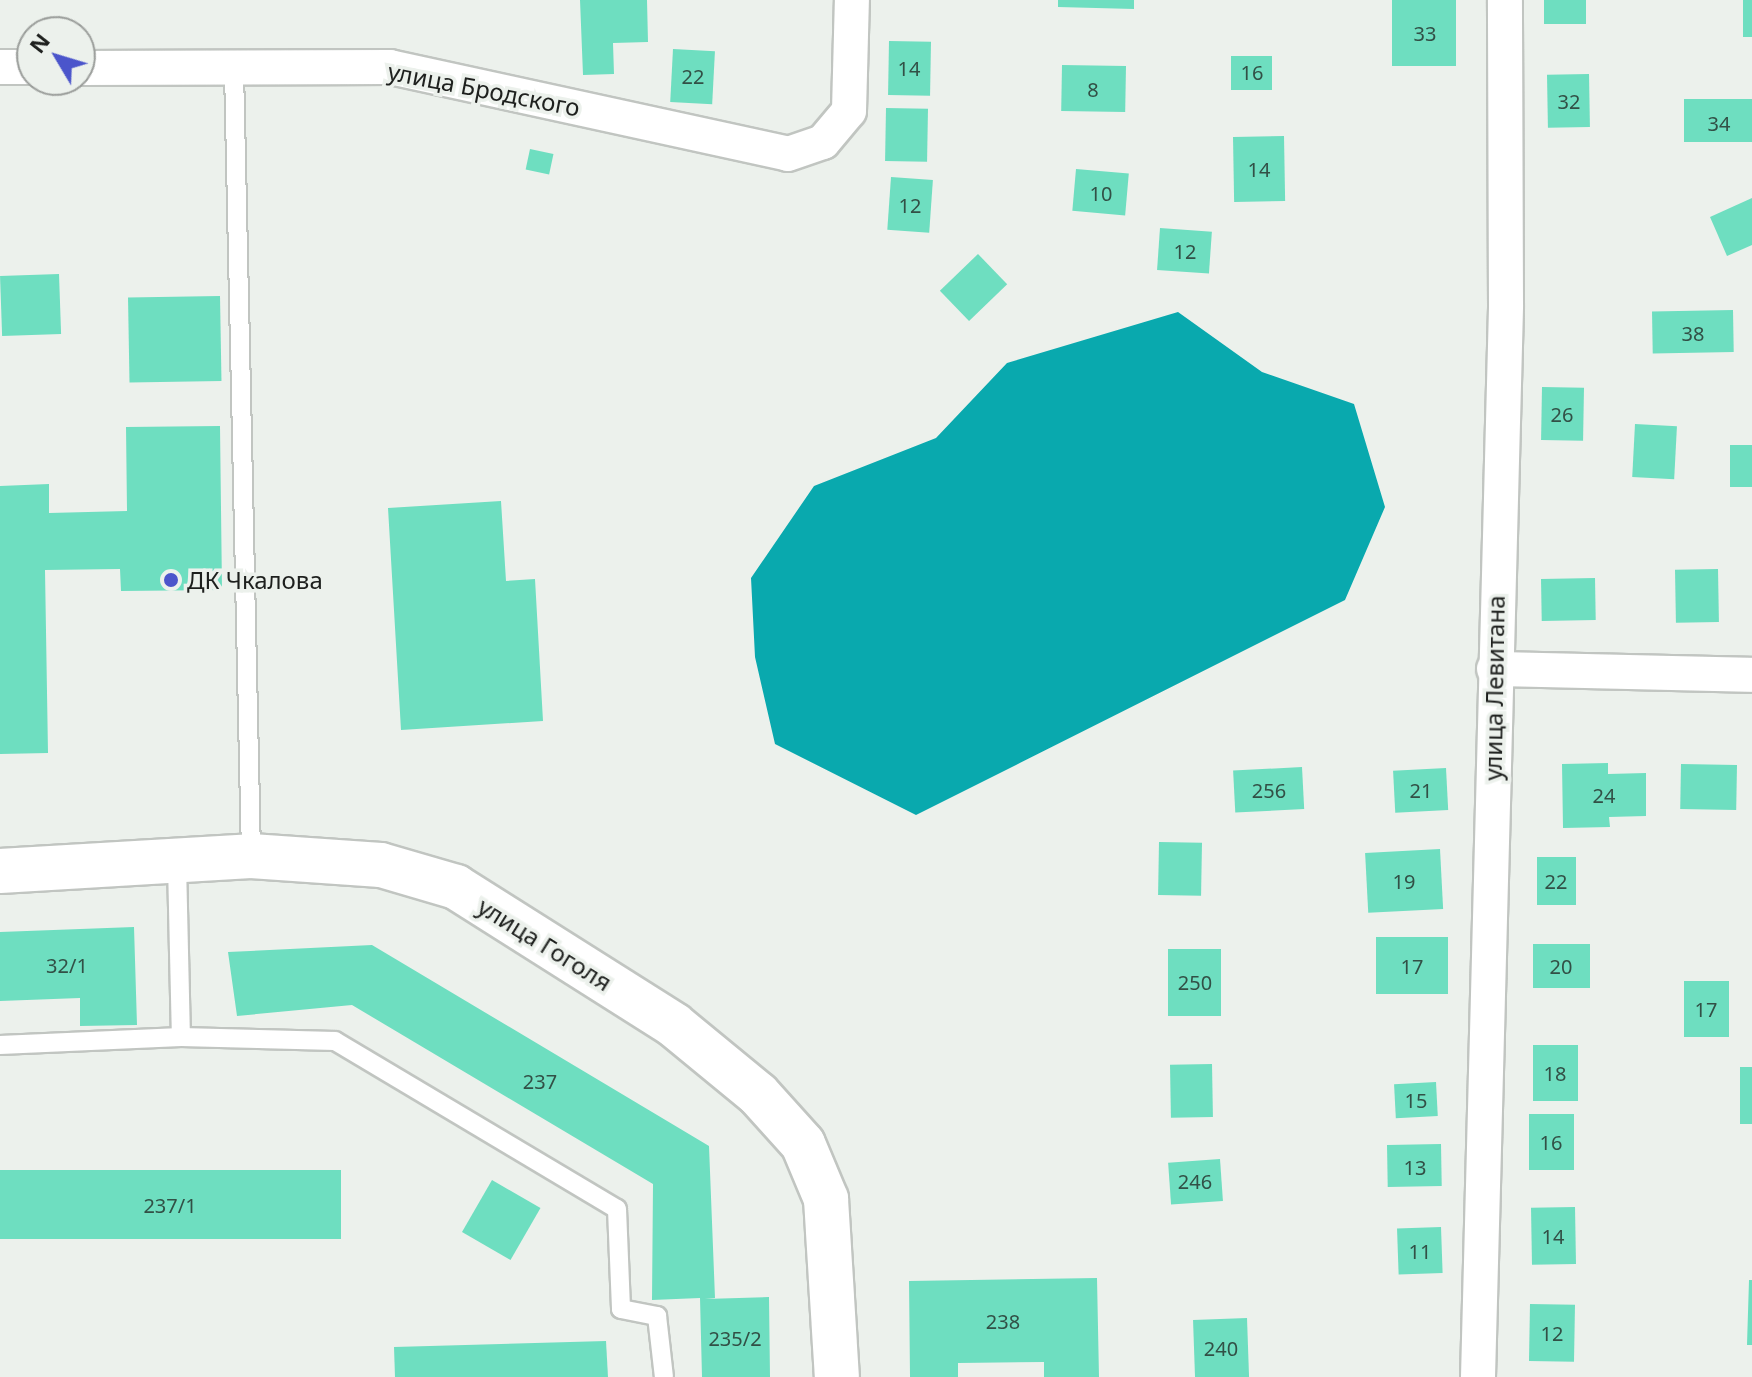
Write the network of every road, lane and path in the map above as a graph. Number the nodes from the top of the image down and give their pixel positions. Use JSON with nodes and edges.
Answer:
{"nodes":[{"id":1,"x":852,"y":0,"type":"edge"},
{"id":2,"x":1505,"y":0,"type":"edge"},
{"id":3,"x":96,"y":68,"type":"edge"},
{"id":4,"x":234,"y":69,"type":"junction"},
{"id":5,"x":1494,"y":669,"type":"junction"},
{"id":6,"x":1752,"y":675,"type":"edge"},
{"id":7,"x":251,"y":856,"type":"junction"},
{"id":8,"x":177,"y":864,"type":"junction"},
{"id":9,"x":0,"y":871,"type":"edge"},
{"id":10,"x":181,"y":1037,"type":"junction"},
{"id":11,"x":0,"y":1045,"type":"edge"},
{"id":12,"x":664,"y":1377,"type":"edge"},
{"id":13,"x":837,"y":1377,"type":"edge"},
{"id":14,"x":1478,"y":1377,"type":"edge"}],
"edges":[{"from":1,"to":4,"type":"street","name":"улица Бродского"},
{"from":2,"to":5,"type":"street","name":"улица Левитана"},
{"from":3,"to":4,"type":"street","name":"улица Бродского"},
{"from":4,"to":7,"type":"lane"},
{"from":5,"to":6,"type":"street"},
{"from":5,"to":14,"type":"street","name":"улица Левитана"},
{"from":7,"to":8,"type":"street","name":"улица Гоголя"},
{"from":7,"to":13,"type":"street","name":"улица Гоголя"},
{"from":8,"to":9,"type":"street","name":"улица Гоголя"},
{"from":8,"to":10,"type":"lane"},
{"from":10,"to":11,"type":"lane"},
{"from":10,"to":12,"type":"lane"}]}
